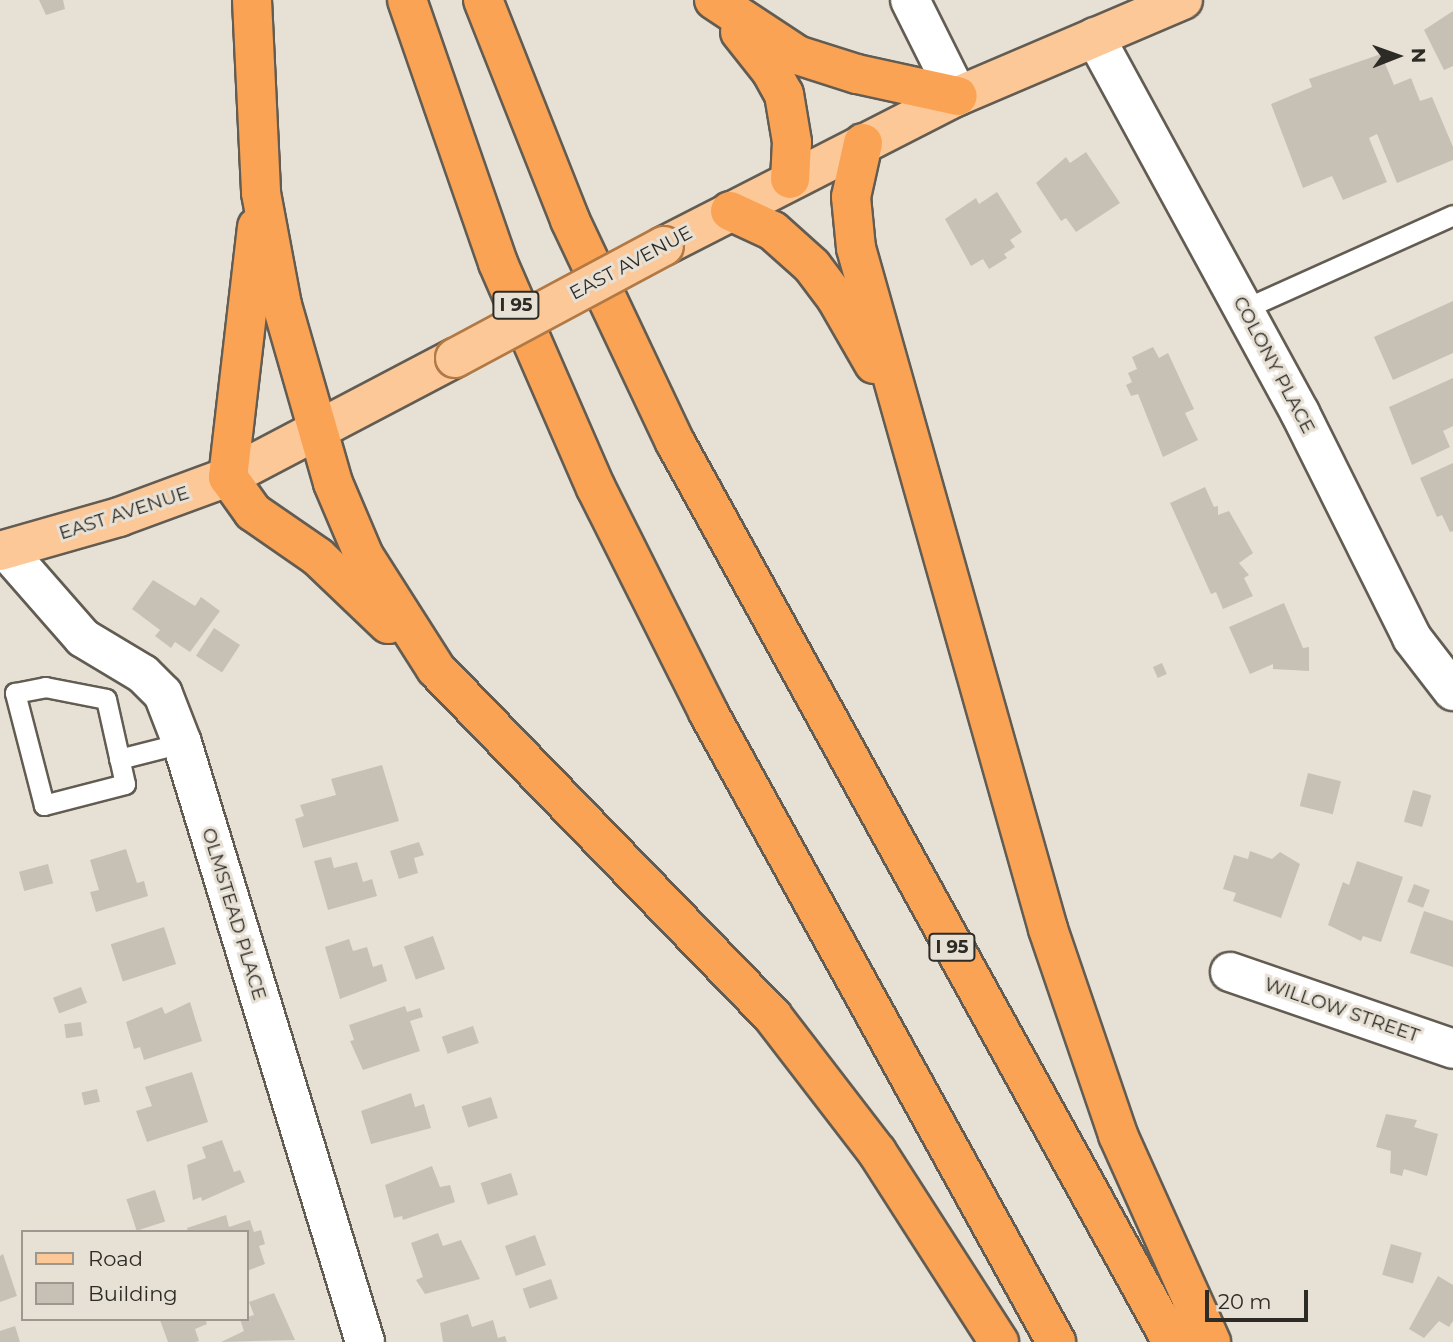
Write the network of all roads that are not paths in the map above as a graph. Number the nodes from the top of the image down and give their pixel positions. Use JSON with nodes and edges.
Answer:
{"nodes":[{"id":1,"x":252,"y":0,"type":"edge"},
{"id":2,"x":407,"y":0,"type":"edge"},
{"id":3,"x":482,"y":0,"type":"edge"},
{"id":4,"x":712,"y":0,"type":"edge"},
{"id":5,"x":910,"y":0,"type":"edge"},
{"id":6,"x":1184,"y":0,"type":"edge"},
{"id":7,"x":1095,"y":37,"type":"junction"},
{"id":8,"x":958,"y":96,"type":"junction"},
{"id":9,"x":863,"y":142,"type":"junction"},
{"id":10,"x":790,"y":179,"type":"junction"},
{"id":11,"x":261,"y":193,"type":"junction"},
{"id":12,"x":730,"y":211,"type":"junction"},
{"id":13,"x":1453,"y":215,"type":"edge"},
{"id":14,"x":1244,"y":309,"type":"junction"},
{"id":15,"x":317,"y":432,"type":"junction"},
{"id":16,"x":228,"y":477,"type":"junction"},
{"id":17,"x":922,"y":483,"type":"junction"},
{"id":18,"x":3,"y":550,"type":"edge"},
{"id":19,"x":436,"y":669,"type":"junction"},
{"id":20,"x":1453,"y":691,"type":"edge"},
{"id":21,"x":182,"y":743,"type":"junction"},
{"id":22,"x":119,"y":759,"type":"junction"},
{"id":23,"x":1230,"y":972,"type":"dead end"},
{"id":24,"x":1453,"y":1049,"type":"edge"},
{"id":25,"x":365,"y":1342,"type":"edge"},
{"id":26,"x":999,"y":1342,"type":"edge"},
{"id":27,"x":1056,"y":1342,"type":"edge"},
{"id":28,"x":1172,"y":1342,"type":"edge"},
{"id":29,"x":1212,"y":1342,"type":"edge"}],
"edges":[{"from":1,"to":11,"type":"highway"},
{"from":2,"to":27,"type":"highway","number":"I 95"},
{"from":3,"to":28,"type":"highway","number":"I 95"},
{"from":4,"to":8,"type":"highway"},
{"from":4,"to":10,"type":"highway"},
{"from":5,"to":8,"type":"street"},
{"from":6,"to":7,"type":"main road","name":"EAST AVENUE"},
{"from":7,"to":8,"type":"main road","name":"EAST AVENUE"},
{"from":7,"to":14,"type":"street","name":"COLONY PLACE"},
{"from":8,"to":9,"type":"main road","name":"EAST AVENUE"},
{"from":9,"to":10,"type":"main road","name":"EAST AVENUE"},
{"from":9,"to":17,"type":"highway"},
{"from":10,"to":12,"type":"main road","name":"EAST AVENUE"},
{"from":11,"to":15,"type":"highway"},
{"from":11,"to":16,"type":"highway"},
{"from":12,"to":15,"type":"main road","name":"EAST AVENUE","bridge":true},
{"from":12,"to":17,"type":"highway"},
{"from":13,"to":14,"type":"lane"},
{"from":14,"to":20,"type":"street","name":"COLONY PLACE"},
{"from":15,"to":16,"type":"main road","name":"EAST AVENUE"},
{"from":15,"to":19,"type":"highway"},
{"from":16,"to":18,"type":"main road","name":"EAST AVENUE"},
{"from":16,"to":19,"type":"highway"},
{"from":17,"to":29,"type":"highway"},
{"from":18,"to":21,"type":"street","name":"OLMSTEAD PLACE"},
{"from":19,"to":26,"type":"highway"},
{"from":21,"to":22,"type":"lane"},
{"from":21,"to":25,"type":"street","name":"OLMSTEAD PLACE"},
{"from":22,"to":22,"type":"lane"},
{"from":23,"to":24,"type":"street","name":"WILLOW STREET"}]}
